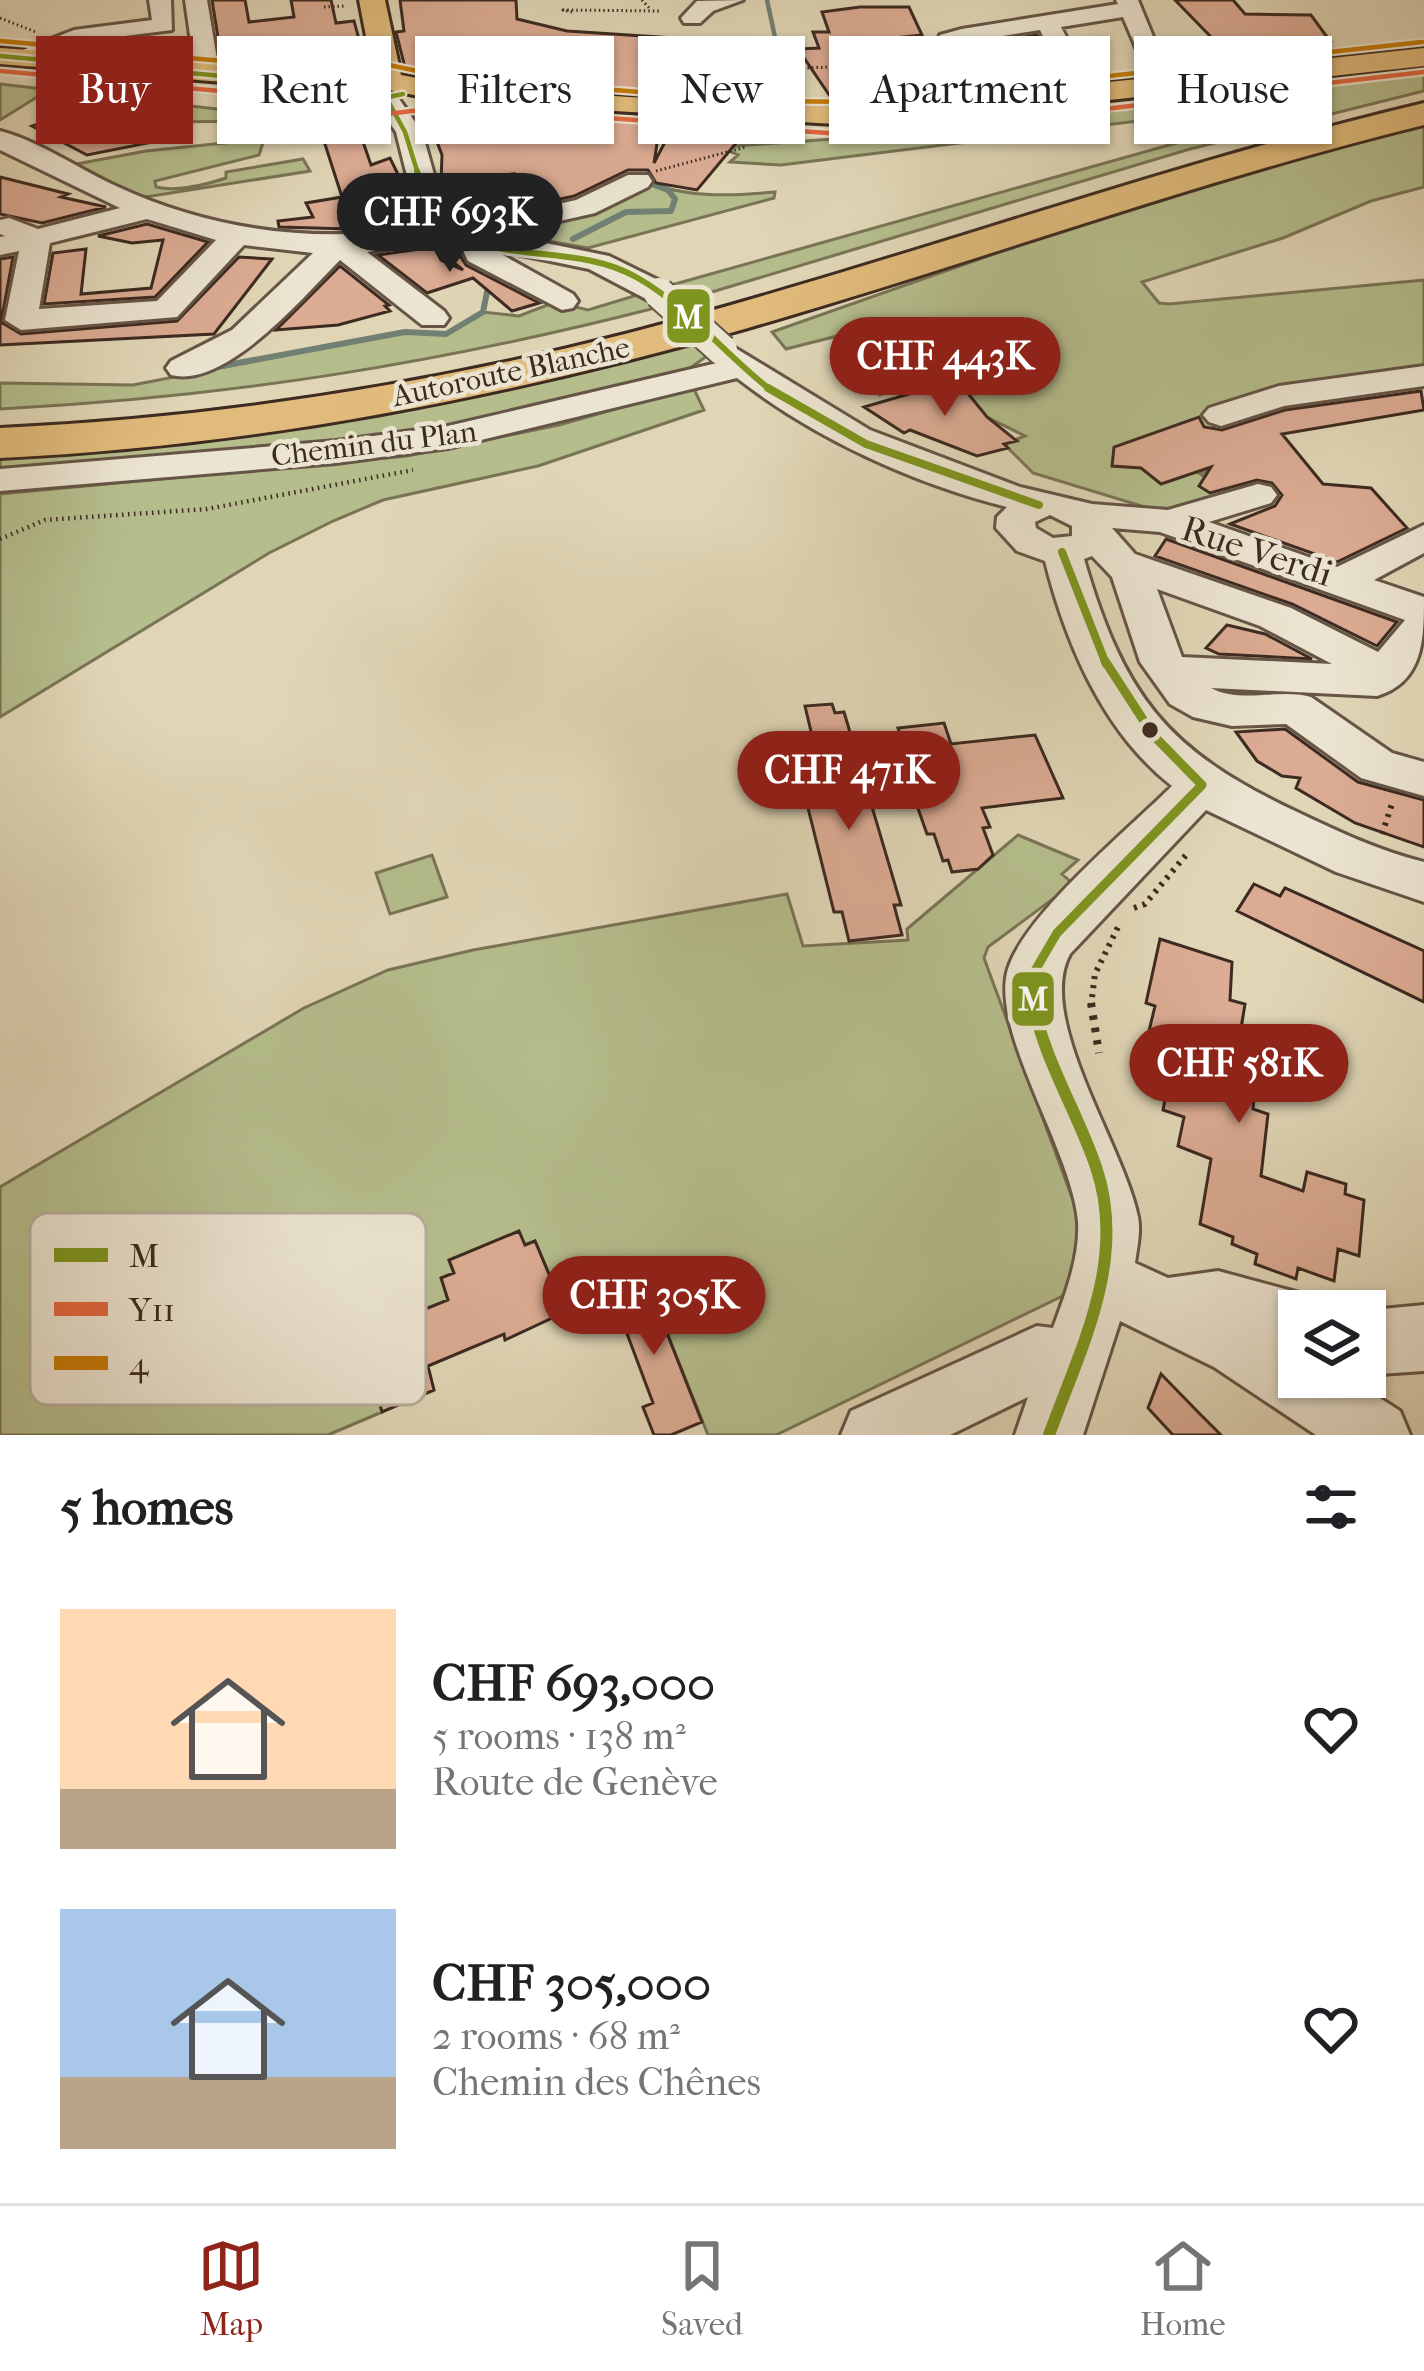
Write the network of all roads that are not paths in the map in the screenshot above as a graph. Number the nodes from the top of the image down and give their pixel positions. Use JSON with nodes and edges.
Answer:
{"nodes":[{"id":1,"x":160,"y":0,"type":"edge"},
{"id":2,"x":196,"y":0,"type":"edge"},
{"id":3,"x":372,"y":0,"type":"edge"},
{"id":4,"x":732,"y":0,"type":"edge"},
{"id":5,"x":1069,"y":0,"type":"edge"},
{"id":6,"x":1128,"y":4,"type":"edge"},
{"id":7,"x":692,"y":18,"type":"dead end"},
{"id":8,"x":1048,"y":25,"type":"junction"},
{"id":9,"x":164,"y":26,"type":"junction"},
{"id":10,"x":381,"y":36,"type":"edge"},
{"id":11,"x":962,"y":36,"type":"edge"},
{"id":12,"x":1054,"y":36,"type":"edge"},
{"id":13,"x":1141,"y":36,"type":"edge"},
{"id":14,"x":8,"y":57,"type":"edge"},
{"id":15,"x":1424,"y":57,"type":"edge"},
{"id":16,"x":206,"y":63,"type":"junction"},
{"id":17,"x":217,"y":66,"type":"edge"},
{"id":18,"x":1332,"y":67,"type":"edge"},
{"id":19,"x":217,"y":76,"type":"edge"},
{"id":20,"x":1134,"y":89,"type":"edge"},
{"id":21,"x":391,"y":90,"type":"edge"},
{"id":22,"x":1424,"y":100,"type":"edge"},
{"id":23,"x":391,"y":106,"type":"edge"},
{"id":24,"x":1424,"y":114,"type":"edge"},
{"id":25,"x":0,"y":139,"type":"edge"},
{"id":26,"x":638,"y":181,"type":"road end"},
{"id":27,"x":145,"y":212,"type":"junction"},
{"id":28,"x":5,"y":214,"type":"edge"},
{"id":29,"x":467,"y":235,"type":"junction"},
{"id":30,"x":236,"y":236,"type":"junction"},
{"id":31,"x":36,"y":238,"type":"junction"},
{"id":32,"x":0,"y":246,"type":"edge"},
{"id":33,"x":339,"y":247,"type":"junction"},
{"id":34,"x":562,"y":301,"type":"dead end"},
{"id":35,"x":433,"y":318,"type":"dead end"},
{"id":36,"x":732,"y":358,"type":"junction"},
{"id":37,"x":182,"y":368,"type":"dead end"},
{"id":38,"x":1424,"y":376,"type":"edge"},
{"id":39,"x":810,"y":413,"type":"junction"},
{"id":40,"x":1220,"y":415,"type":"dead end"},
{"id":41,"x":0,"y":422,"type":"edge"},
{"id":42,"x":0,"y":442,"type":"edge"},
{"id":43,"x":0,"y":480,"type":"edge"},
{"id":44,"x":1258,"y":495,"type":"dead end"},
{"id":45,"x":1170,"y":522,"type":"junction"},
{"id":46,"x":1061,"y":523,"type":"junction"},
{"id":47,"x":1424,"y":537,"type":"edge"},
{"id":48,"x":1224,"y":539,"type":"junction"},
{"id":49,"x":1126,"y":564,"type":"junction"},
{"id":50,"x":1344,"y":580,"type":"junction"},
{"id":51,"x":1191,"y":587,"type":"junction"},
{"id":52,"x":1424,"y":612,"type":"edge"},
{"id":53,"x":1424,"y":625,"type":"edge"},
{"id":54,"x":1385,"y":684,"type":"junction"},
{"id":55,"x":1180,"y":685,"type":"junction"},
{"id":56,"x":1410,"y":785,"type":"edge"},
{"id":57,"x":1194,"y":794,"type":"junction"},
{"id":58,"x":1424,"y":882,"type":"edge"},
{"id":59,"x":1102,"y":1280,"type":"junction"},
{"id":60,"x":1164,"y":1311,"type":"junction"},
{"id":61,"x":1278,"y":1317,"type":"edge"},
{"id":62,"x":1424,"y":1338,"type":"edge"},
{"id":63,"x":1386,"y":1341,"type":"edge"},
{"id":64,"x":1073,"y":1363,"type":"junction"},
{"id":65,"x":875,"y":1435,"type":"edge"},
{"id":66,"x":1049,"y":1435,"type":"edge"},
{"id":67,"x":1376,"y":1435,"type":"edge"}],
"edges":[{"from":1,"to":9,"type":"street"},
{"from":2,"to":16,"type":"street"},
{"from":3,"to":10,"type":"main road"},
{"from":4,"to":7,"type":"street"},
{"from":5,"to":6,"type":"street"},
{"from":6,"to":8,"type":"street"},
{"from":6,"to":13,"type":"street"},
{"from":8,"to":11,"type":"street"},
{"from":8,"to":12,"type":"street"},
{"from":9,"to":14,"type":"street"},
{"from":9,"to":16,"type":"street"},
{"from":14,"to":19,"type":"main road"},
{"from":15,"to":18,"type":"main road"},
{"from":16,"to":17,"type":"street"},
{"from":20,"to":21,"type":"main road"},
{"from":22,"to":41,"type":"highway","name":"Autoroute Blanche"},
{"from":23,"to":29,"type":"street"},
{"from":24,"to":42,"type":"highway","name":"Autoroute Blanche"},
{"from":25,"to":27,"type":"street"},
{"from":26,"to":29,"type":"street"},
{"from":27,"to":30,"type":"street"},
{"from":27,"to":31,"type":"street"},
{"from":28,"to":31,"type":"street"},
{"from":29,"to":33,"type":"street"},
{"from":29,"to":34,"type":"street"},
{"from":29,"to":36,"type":"street","bridge":true},
{"from":30,"to":31,"type":"street"},
{"from":30,"to":33,"type":"street"},
{"from":31,"to":32,"type":"street"},
{"from":33,"to":35,"type":"street"},
{"from":33,"to":37,"type":"street"},
{"from":36,"to":39,"type":"street"},
{"from":36,"to":43,"type":"street","name":"Chemin du Plan"},
{"from":38,"to":40,"type":"street"},
{"from":39,"to":46,"type":"street"},
{"from":39,"to":46,"type":"street"},
{"from":44,"to":45,"type":"street"},
{"from":45,"to":46,"type":"street","name":"Rue Verdi"},
{"from":45,"to":48,"type":"street","name":"Rue Verdi"},
{"from":46,"to":49,"type":"street"},
{"from":46,"to":57,"type":"street"},
{"from":47,"to":50,"type":"street"},
{"from":48,"to":50,"type":"street","name":"Rue Verdi"},
{"from":48,"to":51,"type":"street"},
{"from":49,"to":51,"type":"street"},
{"from":49,"to":55,"type":"street"},
{"from":50,"to":52,"type":"street","name":"Rue Verdi"},
{"from":51,"to":54,"type":"street"},
{"from":53,"to":54,"type":"street"},
{"from":54,"to":55,"type":"street"},
{"from":55,"to":56,"type":"street"},
{"from":57,"to":58,"type":"street"},
{"from":57,"to":59,"type":"street"},
{"from":59,"to":60,"type":"street"},
{"from":59,"to":64,"type":"street"},
{"from":60,"to":61,"type":"street"},
{"from":60,"to":67,"type":"street"},
{"from":62,"to":63,"type":"street"},
{"from":64,"to":65,"type":"street"},
{"from":64,"to":66,"type":"street"}]}
